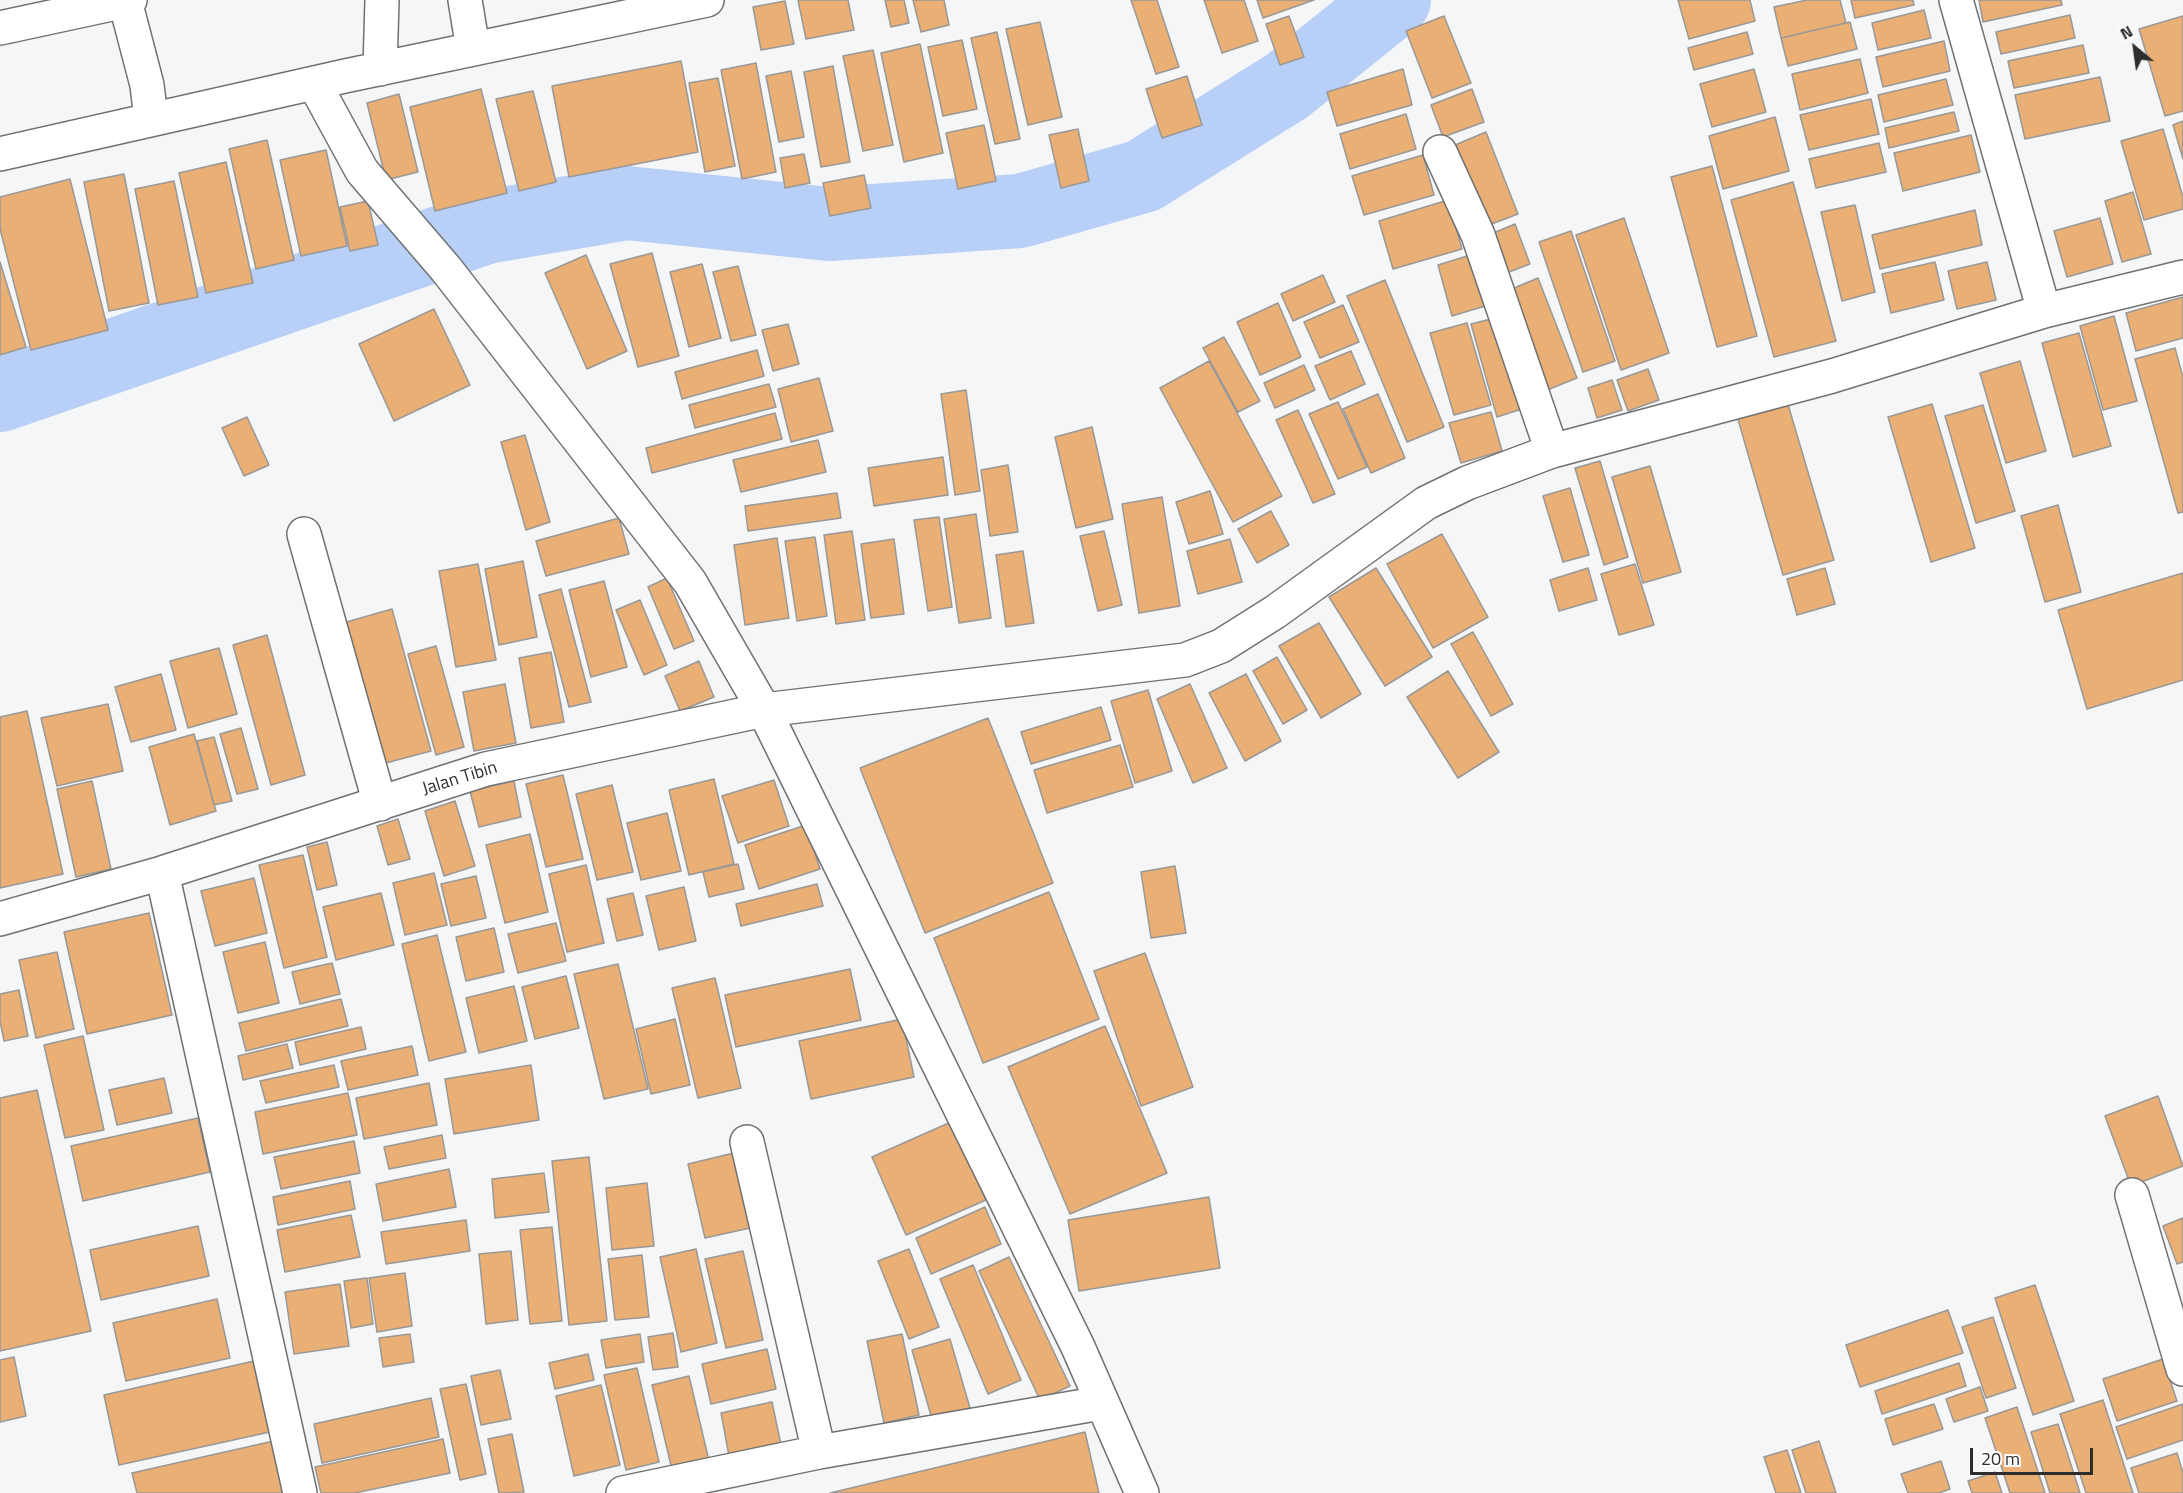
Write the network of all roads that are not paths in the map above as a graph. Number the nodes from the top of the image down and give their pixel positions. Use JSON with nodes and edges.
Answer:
{"nodes":[{"id":1,"x":382,"y":0,"type":"edge"},
{"id":2,"x":465,"y":0,"type":"edge"},
{"id":3,"x":707,"y":0,"type":"edge"},
{"id":4,"x":1956,"y":0,"type":"edge"},
{"id":5,"x":128,"y":1,"type":"edge"},
{"id":6,"x":0,"y":28,"type":"edge"},
{"id":7,"x":473,"y":49,"type":"junction"},
{"id":8,"x":380,"y":69,"type":"junction"},
{"id":9,"x":315,"y":83,"type":"junction"},
{"id":10,"x":151,"y":119,"type":"junction"},
{"id":11,"x":1440,"y":152,"type":"dead end"},
{"id":12,"x":0,"y":154,"type":"edge"},
{"id":13,"x":2183,"y":277,"type":"edge"},
{"id":14,"x":2044,"y":311,"type":"junction"},
{"id":15,"x":1552,"y":451,"type":"junction"},
{"id":16,"x":304,"y":534,"type":"dead end"},
{"id":17,"x":764,"y":710,"type":"junction"},
{"id":18,"x":380,"y":804,"type":"junction"},
{"id":19,"x":162,"y":873,"type":"junction"},
{"id":20,"x":0,"y":919,"type":"edge"},
{"id":21,"x":747,"y":1142,"type":"dead end"},
{"id":22,"x":2132,"y":1195,"type":"dead end"},
{"id":23,"x":2183,"y":1369,"type":"edge"},
{"id":24,"x":1101,"y":1403,"type":"junction"},
{"id":25,"x":819,"y":1452,"type":"junction"},
{"id":26,"x":300,"y":1493,"type":"edge"},
{"id":27,"x":623,"y":1493,"type":"edge"},
{"id":28,"x":1142,"y":1493,"type":"edge"}],
"edges":[{"from":1,"to":8,"type":"street"},
{"from":2,"to":7,"type":"street"},
{"from":3,"to":7,"type":"street"},
{"from":4,"to":14,"type":"street"},
{"from":5,"to":6,"type":"street"},
{"from":5,"to":10,"type":"street"},
{"from":7,"to":8,"type":"street"},
{"from":8,"to":9,"type":"street"},
{"from":9,"to":10,"type":"street"},
{"from":9,"to":17,"type":"street"},
{"from":10,"to":12,"type":"street"},
{"from":11,"to":15,"type":"street"},
{"from":13,"to":14,"type":"street","name":"Jalan Tibin"},
{"from":14,"to":15,"type":"street","name":"Jalan Tibin"},
{"from":15,"to":17,"type":"street","name":"Jalan Tibin"},
{"from":16,"to":18,"type":"street"},
{"from":17,"to":18,"type":"street","name":"Jalan Tibin"},
{"from":17,"to":24,"type":"street"},
{"from":18,"to":19,"type":"street","name":"Jalan Tibin"},
{"from":19,"to":20,"type":"street","name":"Jalan Tibin"},
{"from":19,"to":26,"type":"street"},
{"from":21,"to":25,"type":"street"},
{"from":22,"to":23,"type":"street"},
{"from":24,"to":25,"type":"street"},
{"from":24,"to":28,"type":"street"},
{"from":25,"to":27,"type":"street"}]}
